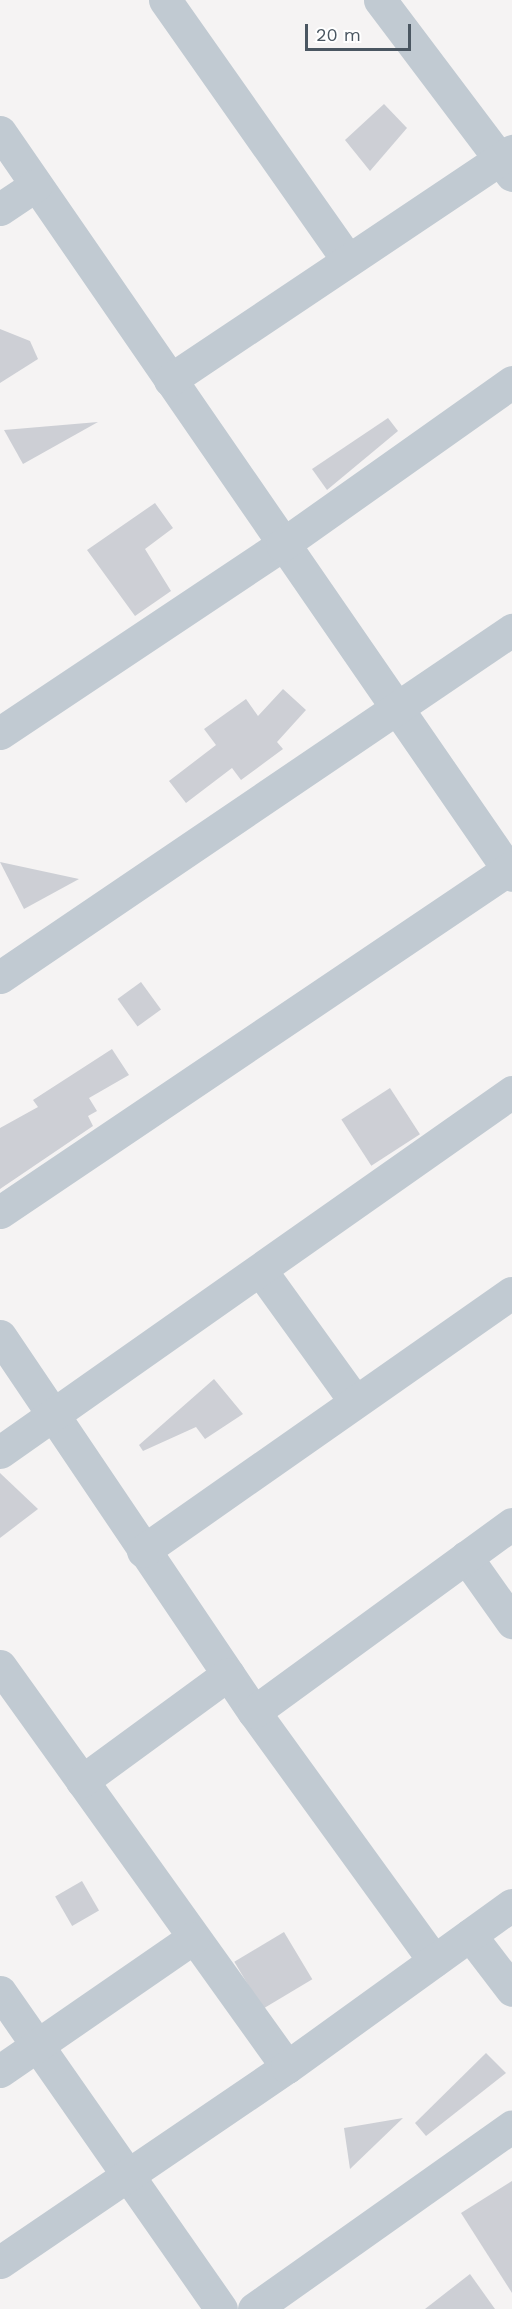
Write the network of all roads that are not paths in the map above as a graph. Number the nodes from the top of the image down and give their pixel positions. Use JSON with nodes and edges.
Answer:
{"nodes":[{"id":1,"x":165,"y":0,"type":"edge"},
{"id":2,"x":381,"y":0,"type":"edge"},
{"id":3,"x":0,"y":132,"type":"edge"},
{"id":4,"x":508,"y":162,"type":"edge"},
{"id":5,"x":36,"y":184,"type":"junction"},
{"id":6,"x":0,"y":209,"type":"edge"},
{"id":7,"x":347,"y":259,"type":"junction"},
{"id":8,"x":170,"y":380,"type":"junction"},
{"id":9,"x":512,"y":382,"type":"edge"},
{"id":10,"x":282,"y":545,"type":"junction"},
{"id":11,"x":512,"y":630,"type":"edge"},
{"id":12,"x":394,"y":705,"type":"junction"},
{"id":13,"x":0,"y":733,"type":"edge"},
{"id":14,"x":511,"y":871,"type":"edge"},
{"id":15,"x":0,"y":977,"type":"edge"},
{"id":16,"x":512,"y":1092,"type":"edge"},
{"id":17,"x":0,"y":1212,"type":"edge"},
{"id":18,"x":261,"y":1271,"type":"junction"},
{"id":19,"x":512,"y":1293,"type":"edge"},
{"id":20,"x":0,"y":1336,"type":"edge"},
{"id":21,"x":354,"y":1400,"type":"junction"},
{"id":22,"x":50,"y":1417,"type":"junction"},
{"id":23,"x":0,"y":1452,"type":"edge"},
{"id":24,"x":512,"y":1524,"type":"edge"},
{"id":25,"x":143,"y":1551,"type":"junction"},
{"id":26,"x":466,"y":1557,"type":"junction"},
{"id":27,"x":512,"y":1622,"type":"edge"},
{"id":28,"x":228,"y":1674,"type":"junction"},
{"id":29,"x":5,"y":1682,"type":"edge"},
{"id":30,"x":254,"y":1712,"type":"junction"},
{"id":31,"x":82,"y":1781,"type":"junction"},
{"id":32,"x":512,"y":1905,"type":"edge"},
{"id":33,"x":470,"y":1935,"type":"junction"},
{"id":34,"x":193,"y":1938,"type":"junction"},
{"id":35,"x":434,"y":1961,"type":"junction"},
{"id":36,"x":512,"y":1990,"type":"edge"},
{"id":37,"x":0,"y":1992,"type":"edge"},
{"id":38,"x":37,"y":2045,"type":"junction"},
{"id":39,"x":287,"y":2067,"type":"junction"},
{"id":40,"x":0,"y":2072,"type":"edge"},
{"id":41,"x":512,"y":2126,"type":"edge"},
{"id":42,"x":131,"y":2175,"type":"junction"},
{"id":43,"x":0,"y":2262,"type":"edge"},
{"id":44,"x":220,"y":2309,"type":"edge"},
{"id":45,"x":254,"y":2309,"type":"edge"}],
"edges":[{"from":1,"to":7,"type":"street"},
{"from":2,"to":4,"type":"street"},
{"from":3,"to":5,"type":"street"},
{"from":4,"to":7,"type":"street"},
{"from":5,"to":6,"type":"street"},
{"from":5,"to":8,"type":"street"},
{"from":7,"to":8,"type":"street"},
{"from":8,"to":10,"type":"street"},
{"from":9,"to":10,"type":"street"},
{"from":10,"to":12,"type":"street"},
{"from":10,"to":13,"type":"street"},
{"from":11,"to":12,"type":"street"},
{"from":12,"to":14,"type":"street"},
{"from":12,"to":15,"type":"street"},
{"from":14,"to":17,"type":"street"},
{"from":16,"to":18,"type":"street"},
{"from":18,"to":21,"type":"street"},
{"from":18,"to":22,"type":"street"},
{"from":19,"to":21,"type":"street"},
{"from":20,"to":22,"type":"street"},
{"from":21,"to":25,"type":"street"},
{"from":22,"to":23,"type":"street"},
{"from":22,"to":25,"type":"street"},
{"from":24,"to":26,"type":"street"},
{"from":25,"to":28,"type":"street"},
{"from":26,"to":27,"type":"street"},
{"from":26,"to":30,"type":"street"},
{"from":28,"to":30,"type":"street"},
{"from":28,"to":31,"type":"street"},
{"from":29,"to":31,"type":"street"},
{"from":30,"to":35,"type":"street"},
{"from":31,"to":34,"type":"street"},
{"from":32,"to":33,"type":"street"},
{"from":33,"to":35,"type":"street"},
{"from":33,"to":36,"type":"street"},
{"from":34,"to":38,"type":"street"},
{"from":34,"to":39,"type":"street"},
{"from":35,"to":39,"type":"street"},
{"from":37,"to":38,"type":"street"},
{"from":38,"to":40,"type":"street"},
{"from":38,"to":42,"type":"street"},
{"from":39,"to":42,"type":"street"},
{"from":41,"to":45,"type":"street"},
{"from":42,"to":43,"type":"street"},
{"from":42,"to":44,"type":"street"}]}
